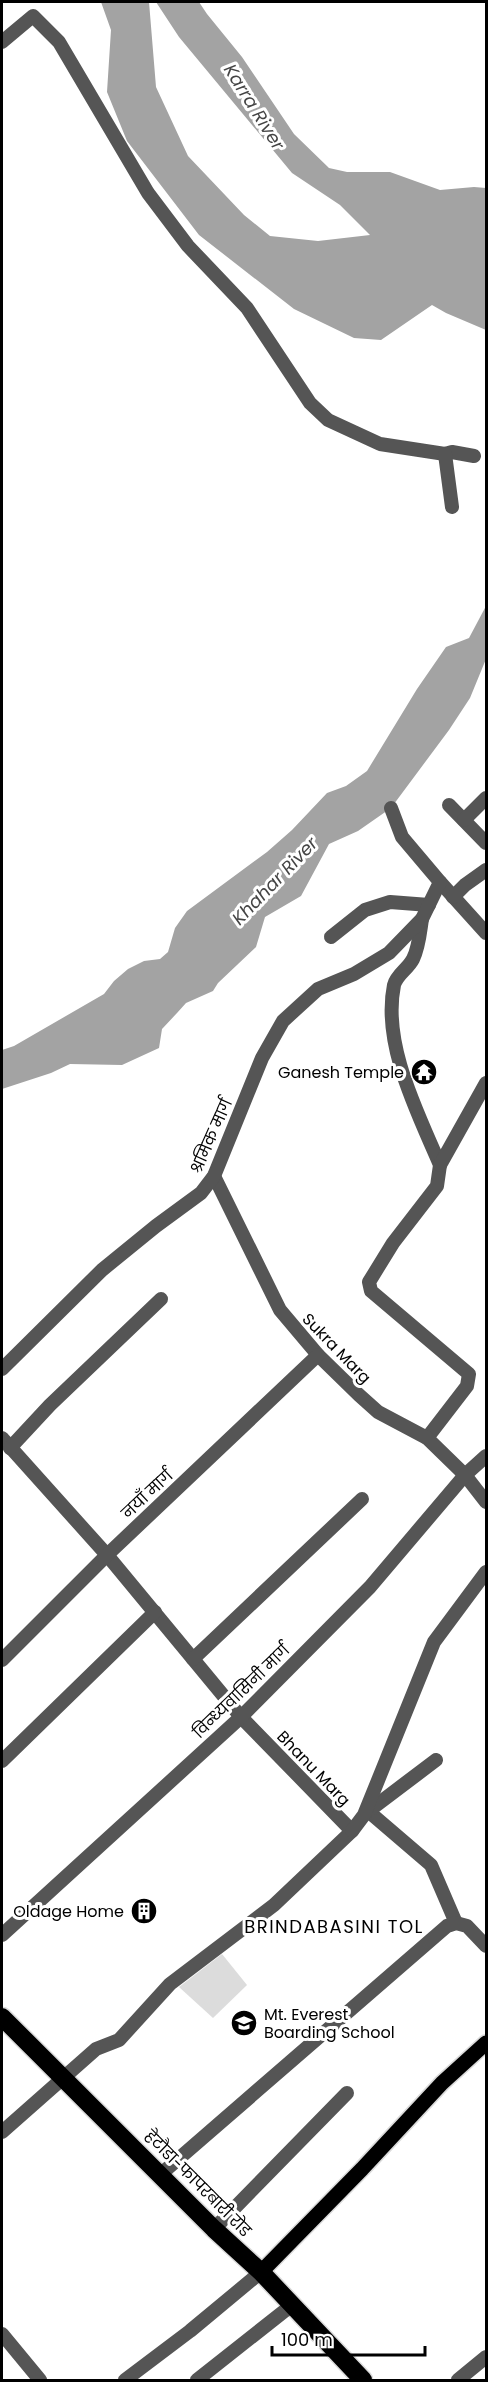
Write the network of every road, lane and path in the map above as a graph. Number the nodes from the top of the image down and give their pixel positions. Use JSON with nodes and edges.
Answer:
{"nodes":[{"id":1,"x":2,"y":42,"type":"edge"},
{"id":2,"x":445,"y":454,"type":"junction"},
{"id":3,"x":474,"y":456,"type":"dead end"},
{"id":4,"x":452,"y":507,"type":"dead end"},
{"id":5,"x":486,"y":798,"type":"edge"},
{"id":6,"x":449,"y":805,"type":"dead end"},
{"id":7,"x":391,"y":808,"type":"dead end"},
{"id":8,"x":464,"y":820,"type":"junction"},
{"id":9,"x":486,"y":843,"type":"edge"},
{"id":10,"x":486,"y":870,"type":"edge"},
{"id":11,"x":440,"y":882,"type":"junction"},
{"id":12,"x":453,"y":897,"type":"junction"},
{"id":13,"x":429,"y":905,"type":"junction"},
{"id":14,"x":422,"y":919,"type":"junction"},
{"id":15,"x":486,"y":933,"type":"edge"},
{"id":16,"x":331,"y":937,"type":"dead end"},
{"id":17,"x":486,"y":1083,"type":"edge"},
{"id":18,"x":440,"y":1165,"type":"junction"},
{"id":19,"x":214,"y":1176,"type":"junction"},
{"id":20,"x":161,"y":1299,"type":"dead end"},
{"id":21,"x":318,"y":1355,"type":"junction"},
{"id":22,"x":2,"y":1370,"type":"edge"},
{"id":23,"x":427,"y":1438,"type":"junction"},
{"id":24,"x":6,"y":1443,"type":"edge"},
{"id":25,"x":486,"y":1456,"type":"edge"},
{"id":26,"x":465,"y":1475,"type":"junction"},
{"id":27,"x":362,"y":1499,"type":"dead end"},
{"id":28,"x":486,"y":1502,"type":"edge"},
{"id":29,"x":107,"y":1555,"type":"junction"},
{"id":30,"x":486,"y":1572,"type":"edge"},
{"id":31,"x":155,"y":1612,"type":"junction"},
{"id":32,"x":193,"y":1659,"type":"junction"},
{"id":33,"x":2,"y":1660,"type":"edge"},
{"id":34,"x":241,"y":1717,"type":"junction"},
{"id":35,"x":436,"y":1760,"type":"dead end"},
{"id":36,"x":2,"y":1761,"type":"edge"},
{"id":37,"x":366,"y":1813,"type":"junction"},
{"id":38,"x":352,"y":1831,"type":"junction"},
{"id":39,"x":456,"y":1923,"type":"junction"},
{"id":40,"x":2,"y":1935,"type":"edge"},
{"id":41,"x":486,"y":1946,"type":"edge"},
{"id":42,"x":2,"y":2017,"type":"edge"},
{"id":43,"x":486,"y":2043,"type":"edge"},
{"id":44,"x":62,"y":2077,"type":"junction"},
{"id":45,"x":347,"y":2093,"type":"dead end"},
{"id":46,"x":2,"y":2132,"type":"edge"},
{"id":47,"x":162,"y":2174,"type":"junction"},
{"id":48,"x":214,"y":2229,"type":"junction"},
{"id":49,"x":261,"y":2272,"type":"junction"},
{"id":50,"x":292,"y":2305,"type":"junction"},
{"id":51,"x":2,"y":2334,"type":"edge"},
{"id":52,"x":486,"y":2357,"type":"edge"},
{"id":53,"x":37,"y":2379,"type":"edge"},
{"id":54,"x":125,"y":2380,"type":"edge"},
{"id":55,"x":197,"y":2380,"type":"edge"},
{"id":56,"x":363,"y":2380,"type":"edge"},
{"id":57,"x":458,"y":2380,"type":"edge"}],
"edges":[{"from":1,"to":2,"type":"street"},
{"from":2,"to":3,"type":"street"},
{"from":2,"to":4,"type":"street"},
{"from":5,"to":8,"type":"street"},
{"from":6,"to":8,"type":"street"},
{"from":7,"to":11,"type":"street"},
{"from":8,"to":9,"type":"street"},
{"from":10,"to":12,"type":"street"},
{"from":11,"to":12,"type":"street"},
{"from":11,"to":13,"type":"street","name":"श्रमिक मार्ग"},
{"from":12,"to":15,"type":"street"},
{"from":13,"to":14,"type":"street","name":"श्रमिक मार्ग"},
{"from":13,"to":16,"type":"street"},
{"from":14,"to":18,"type":"street"},
{"from":14,"to":19,"type":"street","name":"श्रमिक मार्ग"},
{"from":17,"to":18,"type":"street"},
{"from":18,"to":23,"type":"street"},
{"from":19,"to":21,"type":"street","name":"Sukra Marg"},
{"from":19,"to":22,"type":"street","name":"श्रमिक मार्ग"},
{"from":20,"to":24,"type":"street"},
{"from":21,"to":23,"type":"street","name":"Sukra Marg"},
{"from":21,"to":29,"type":"street","name":"नयाँ मार्ग"},
{"from":23,"to":26,"type":"street","name":"Sukra Marg"},
{"from":24,"to":29,"type":"street","name":"Bhanu Marg"},
{"from":25,"to":26,"type":"street","name":"विन्ध्यवासिनी मार्ग"},
{"from":26,"to":28,"type":"street","name":"Sukra Marg"},
{"from":26,"to":34,"type":"street","name":"विन्ध्यवासिनी मार्ग"},
{"from":27,"to":32,"type":"street"},
{"from":29,"to":31,"type":"street","name":"Bhanu Marg"},
{"from":29,"to":33,"type":"street","name":"नयाँ मार्ग"},
{"from":30,"to":37,"type":"street"},
{"from":31,"to":32,"type":"street","name":"Bhanu Marg"},
{"from":31,"to":36,"type":"street"},
{"from":32,"to":34,"type":"street","name":"Bhanu Marg"},
{"from":34,"to":38,"type":"street","name":"Bhanu Marg"},
{"from":34,"to":40,"type":"street","name":"विन्ध्यवासिनी मार्ग"},
{"from":35,"to":37,"type":"street"},
{"from":37,"to":38,"type":"street"},
{"from":37,"to":39,"type":"street"},
{"from":38,"to":44,"type":"street","name":"Bhanu Marg"},
{"from":39,"to":41,"type":"street"},
{"from":39,"to":47,"type":"street"},
{"from":42,"to":44,"type":"highway","name":"हेटौडा-फापरबारी रोड"},
{"from":43,"to":49,"type":"main road"},
{"from":44,"to":46,"type":"street","name":"Bhanu Marg"},
{"from":44,"to":47,"type":"highway","name":"हेटौडा-फापरबारी रोड"},
{"from":45,"to":48,"type":"street"},
{"from":47,"to":48,"type":"highway","name":"हेटौडा-फापरबारी रोड"},
{"from":48,"to":49,"type":"highway","name":"हेटौडा-फापरबारी रोड"},
{"from":49,"to":50,"type":"highway","name":"हेटौडा-फापरबारी रोड"},
{"from":49,"to":54,"type":"street"},
{"from":50,"to":55,"type":"street"},
{"from":50,"to":56,"type":"highway","name":"हेटौडा-फापरबारी रोड"},
{"from":51,"to":53,"type":"street"},
{"from":52,"to":57,"type":"street"}]}
